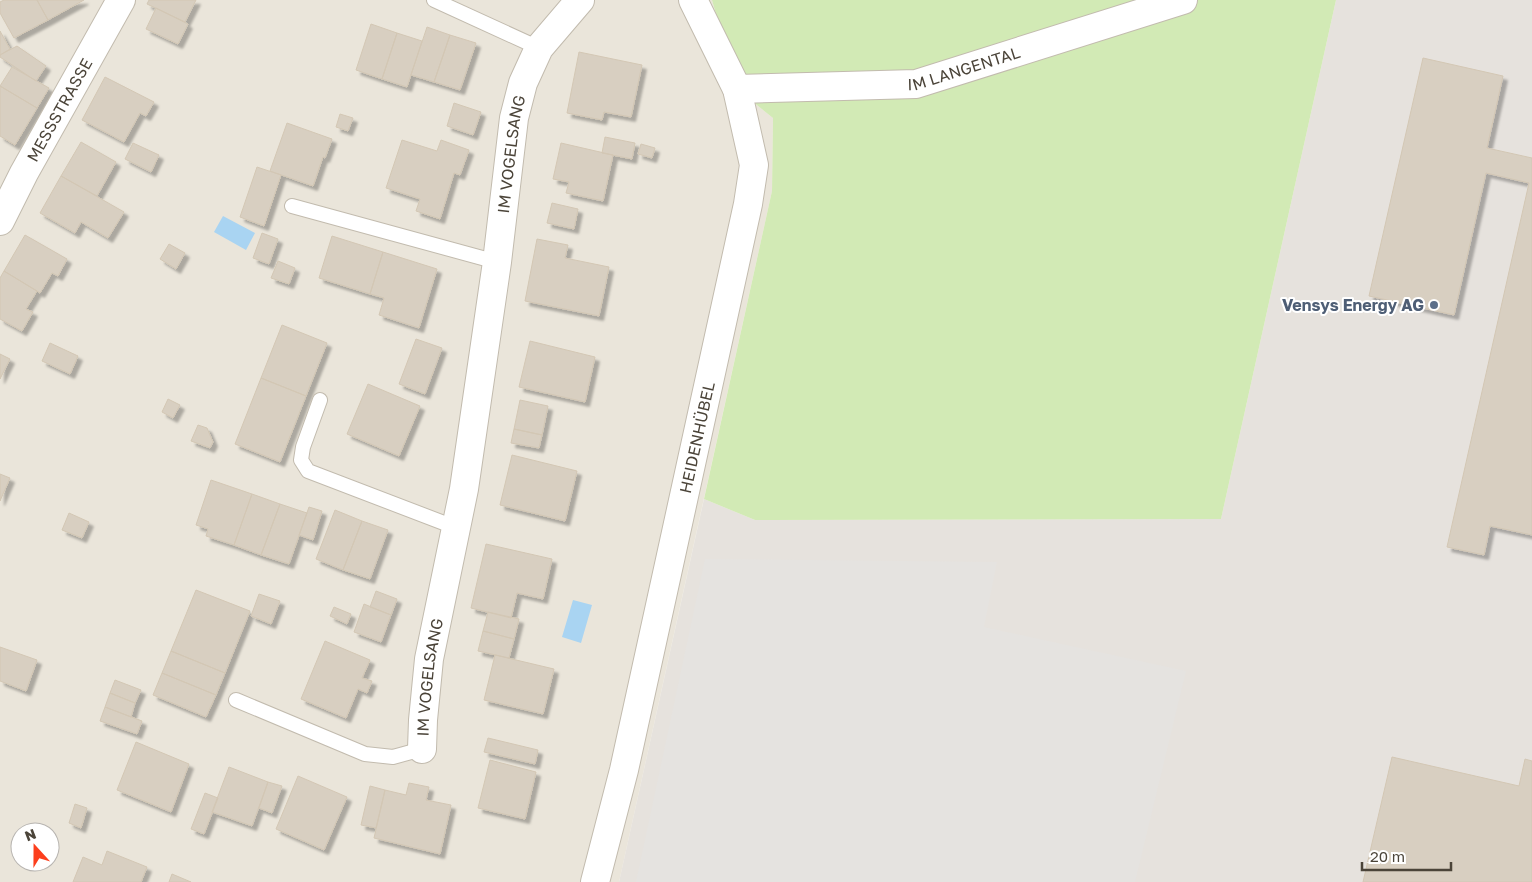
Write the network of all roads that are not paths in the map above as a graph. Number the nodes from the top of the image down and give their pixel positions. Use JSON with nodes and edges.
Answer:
{"nodes":[{"id":1,"x":121,"y":0,"type":"edge"},
{"id":2,"x":434,"y":0,"type":"edge"},
{"id":3,"x":580,"y":0,"type":"edge"},
{"id":4,"x":693,"y":0,"type":"edge"},
{"id":5,"x":1183,"y":0,"type":"edge"},
{"id":6,"x":539,"y":48,"type":"junction"},
{"id":7,"x":737,"y":89,"type":"junction"},
{"id":8,"x":292,"y":206,"type":"dead end"},
{"id":9,"x":0,"y":221,"type":"edge"},
{"id":10,"x":497,"y":262,"type":"junction"},
{"id":11,"x":320,"y":400,"type":"dead end"},
{"id":12,"x":457,"y":528,"type":"junction"},
{"id":13,"x":236,"y":700,"type":"dead end"},
{"id":14,"x":422,"y":749,"type":"joint"},
{"id":15,"x":595,"y":882,"type":"edge"}],
"edges":[{"from":1,"to":9,"type":"street","name":"MESSSTRASSE"},
{"from":2,"to":6,"type":"lane"},
{"from":3,"to":6,"type":"street","name":"IM VOGELSANG"},
{"from":4,"to":7,"type":"street","name":"HEIDENHÜBEL"},
{"from":5,"to":7,"type":"street","name":"IM LANGENTAL"},
{"from":6,"to":10,"type":"street","name":"IM VOGELSANG"},
{"from":7,"to":15,"type":"street","name":"HEIDENHÜBEL"},
{"from":8,"to":10,"type":"lane"},
{"from":10,"to":12,"type":"street","name":"IM VOGELSANG"},
{"from":11,"to":12,"type":"lane"},
{"from":12,"to":14,"type":"street","name":"IM VOGELSANG"},
{"from":13,"to":14,"type":"lane","name":"IM VOGELSANG"}]}
